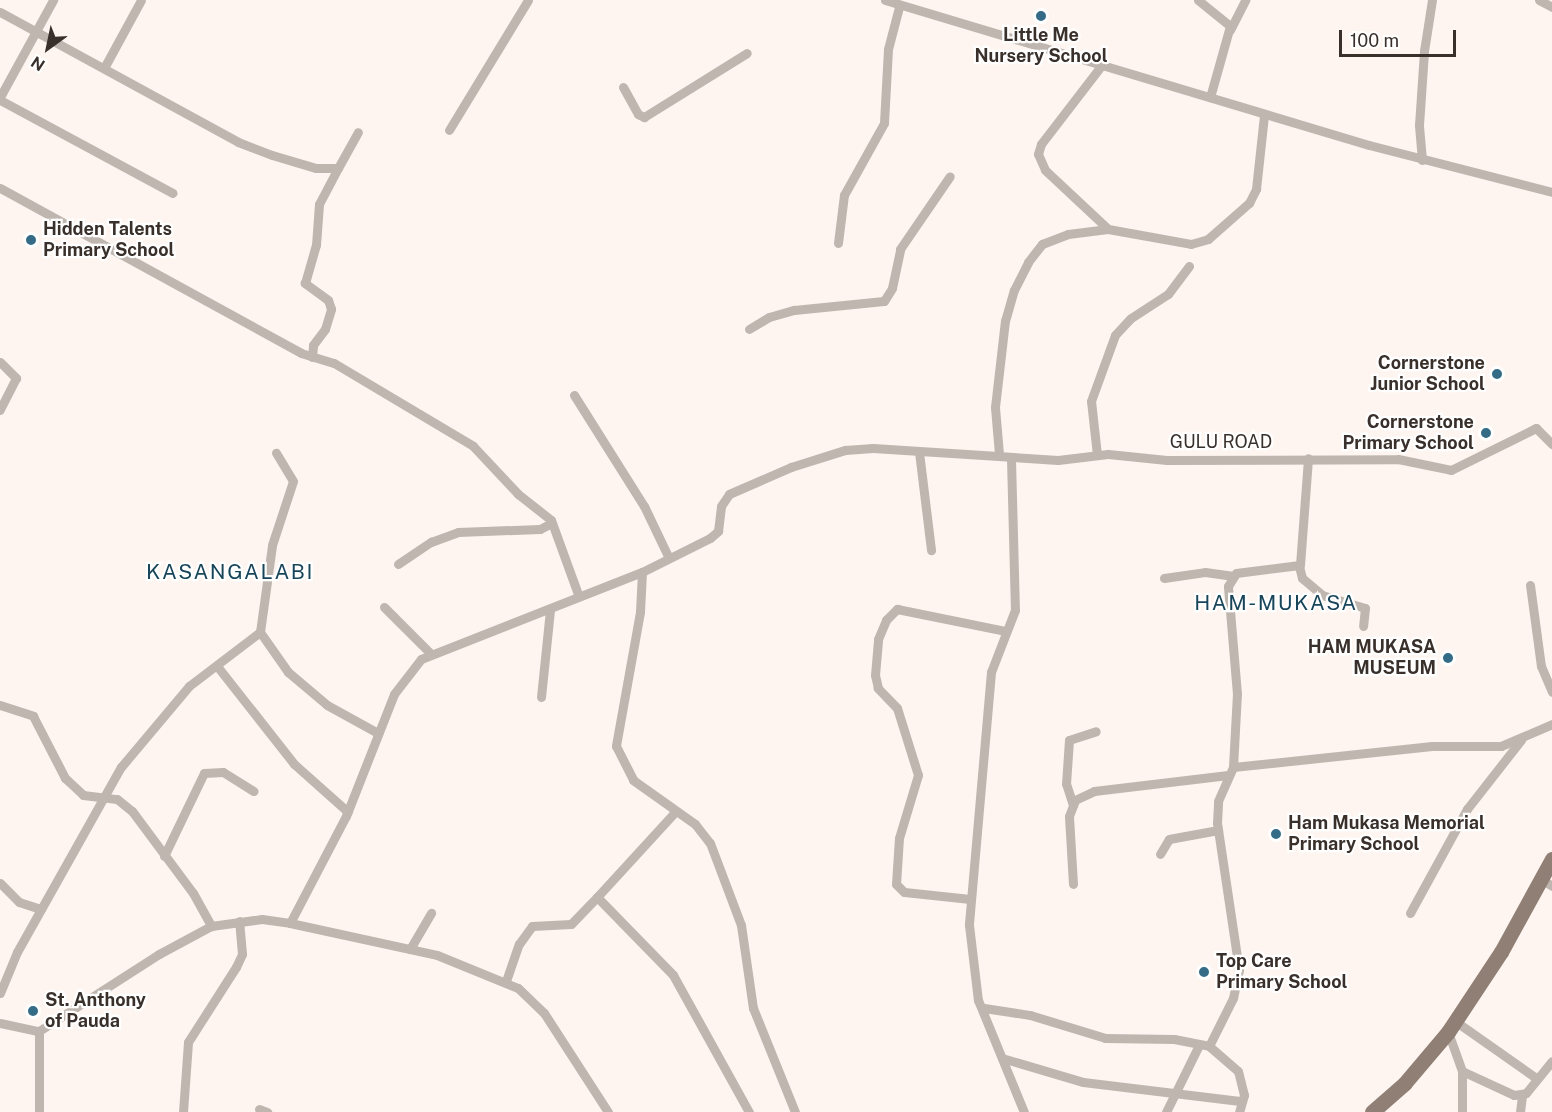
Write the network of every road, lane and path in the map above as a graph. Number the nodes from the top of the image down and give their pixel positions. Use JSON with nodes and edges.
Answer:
{"nodes":[{"id":1,"x":53,"y":0,"type":"edge"},
{"id":2,"x":141,"y":0,"type":"edge"},
{"id":3,"x":528,"y":0,"type":"edge"},
{"id":4,"x":885,"y":0,"type":"edge"},
{"id":5,"x":1198,"y":0,"type":"edge"},
{"id":6,"x":1245,"y":0,"type":"edge"},
{"id":7,"x":1431,"y":0,"type":"edge"},
{"id":8,"x":1539,"y":0,"type":"edge"},
{"id":9,"x":899,"y":7,"type":"junction"},
{"id":10,"x":1552,"y":7,"type":"edge"},
{"id":11,"x":0,"y":12,"type":"edge"},
{"id":12,"x":1230,"y":30,"type":"junction"},
{"id":13,"x":38,"y":32,"type":"junction"},
{"id":14,"x":747,"y":53,"type":"dead end"},
{"id":15,"x":1101,"y":66,"type":"junction"},
{"id":16,"x":104,"y":68,"type":"junction"},
{"id":17,"x":623,"y":87,"type":"dead end"},
{"id":18,"x":1210,"y":98,"type":"junction"},
{"id":19,"x":0,"y":99,"type":"edge"},
{"id":20,"x":1264,"y":115,"type":"junction"},
{"id":21,"x":449,"y":130,"type":"dead end"},
{"id":22,"x":358,"y":132,"type":"dead end"},
{"id":23,"x":1422,"y":160,"type":"junction"},
{"id":24,"x":338,"y":168,"type":"junction"},
{"id":25,"x":950,"y":176,"type":"dead end"},
{"id":26,"x":0,"y":188,"type":"edge"},
{"id":27,"x":1552,"y":192,"type":"edge"},
{"id":28,"x":173,"y":194,"type":"dead end"},
{"id":29,"x":1108,"y":229,"type":"junction"},
{"id":30,"x":838,"y":243,"type":"dead end"},
{"id":31,"x":1189,"y":266,"type":"dead end"},
{"id":32,"x":749,"y":329,"type":"dead end"},
{"id":33,"x":312,"y":357,"type":"junction"},
{"id":34,"x":0,"y":362,"type":"edge"},
{"id":35,"x":574,"y":395,"type":"dead end"},
{"id":36,"x":0,"y":410,"type":"edge"},
{"id":37,"x":1552,"y":444,"type":"edge"},
{"id":38,"x":919,"y":452,"type":"junction"},
{"id":39,"x":276,"y":453,"type":"dead end"},
{"id":40,"x":999,"y":454,"type":"junction"},
{"id":41,"x":1097,"y":455,"type":"junction"},
{"id":42,"x":1308,"y":458,"type":"junction"},
{"id":43,"x":1011,"y":459,"type":"junction"},
{"id":44,"x":552,"y":523,"type":"junction"},
{"id":45,"x":931,"y":550,"type":"dead end"},
{"id":46,"x":668,"y":556,"type":"junction"},
{"id":47,"x":398,"y":564,"type":"dead end"},
{"id":48,"x":1299,"y":566,"type":"junction"},
{"id":49,"x":642,"y":572,"type":"junction"},
{"id":50,"x":1232,"y":576,"type":"junction"},
{"id":51,"x":1164,"y":578,"type":"dead end"},
{"id":52,"x":1530,"y":585,"type":"dead end"},
{"id":53,"x":579,"y":594,"type":"junction"},
{"id":54,"x":384,"y":607,"type":"dead end"},
{"id":55,"x":550,"y":610,"type":"junction"},
{"id":56,"x":1364,"y":626,"type":"dead end"},
{"id":57,"x":1005,"y":631,"type":"junction"},
{"id":58,"x":260,"y":632,"type":"junction"},
{"id":59,"x":431,"y":654,"type":"junction"},
{"id":60,"x":217,"y":666,"type":"junction"},
{"id":61,"x":1552,"y":692,"type":"edge"},
{"id":62,"x":541,"y":697,"type":"dead end"},
{"id":63,"x":0,"y":705,"type":"edge"},
{"id":64,"x":1552,"y":724,"type":"edge"},
{"id":65,"x":1096,"y":731,"type":"dead end"},
{"id":66,"x":378,"y":733,"type":"junction"},
{"id":67,"x":1521,"y":741,"type":"junction"},
{"id":68,"x":1231,"y":771,"type":"junction"},
{"id":69,"x":254,"y":791,"type":"dead end"},
{"id":70,"x":102,"y":798,"type":"junction"},
{"id":71,"x":1073,"y":805,"type":"junction"},
{"id":72,"x":348,"y":812,"type":"junction"},
{"id":73,"x":675,"y":812,"type":"junction"},
{"id":74,"x":1218,"y":830,"type":"junction"},
{"id":75,"x":1160,"y":854,"type":"dead end"},
{"id":76,"x":164,"y":856,"type":"junction"},
{"id":77,"x":1552,"y":859,"type":"edge"},
{"id":78,"x":0,"y":883,"type":"edge"},
{"id":79,"x":1546,"y":883,"type":"edge"},
{"id":80,"x":1073,"y":884,"type":"dead end"},
{"id":81,"x":597,"y":897,"type":"junction"},
{"id":82,"x":970,"y":898,"type":"junction"},
{"id":83,"x":41,"y":909,"type":"junction"},
{"id":84,"x":1410,"y":913,"type":"dead end"},
{"id":85,"x":431,"y":914,"type":"dead end"},
{"id":86,"x":239,"y":921,"type":"junction"},
{"id":87,"x":290,"y":922,"type":"junction"},
{"id":88,"x":211,"y":926,"type":"junction"},
{"id":89,"x":410,"y":949,"type":"junction"},
{"id":90,"x":506,"y":981,"type":"junction"},
{"id":91,"x":0,"y":993,"type":"edge"},
{"id":92,"x":984,"y":1008,"type":"junction"},
{"id":93,"x":0,"y":1023,"type":"edge"},
{"id":94,"x":1452,"y":1027,"type":"junction"},
{"id":95,"x":39,"y":1031,"type":"junction"},
{"id":96,"x":1198,"y":1045,"type":"junction"},
{"id":97,"x":1209,"y":1046,"type":"junction"},
{"id":98,"x":1002,"y":1058,"type":"junction"},
{"id":99,"x":1552,"y":1061,"type":"edge"},
{"id":100,"x":1462,"y":1071,"type":"junction"},
{"id":101,"x":1536,"y":1078,"type":"junction"},
{"id":102,"x":1177,"y":1095,"type":"junction"},
{"id":103,"x":1521,"y":1096,"type":"junction"},
{"id":104,"x":1240,"y":1101,"type":"junction"},
{"id":105,"x":39,"y":1112,"type":"edge"},
{"id":106,"x":183,"y":1112,"type":"edge"},
{"id":107,"x":608,"y":1112,"type":"edge"},
{"id":108,"x":749,"y":1112,"type":"edge"},
{"id":109,"x":795,"y":1112,"type":"edge"},
{"id":110,"x":1024,"y":1112,"type":"edge"},
{"id":111,"x":1166,"y":1112,"type":"edge"},
{"id":112,"x":1239,"y":1112,"type":"edge"},
{"id":113,"x":1372,"y":1112,"type":"edge"},
{"id":114,"x":1462,"y":1112,"type":"edge"},
{"id":115,"x":1520,"y":1112,"type":"edge"}],
"edges":[{"from":1,"to":13,"type":"street"},
{"from":2,"to":16,"type":"street"},
{"from":3,"to":21,"type":"street"},
{"from":4,"to":9,"type":"street"},
{"from":5,"to":12,"type":"street"},
{"from":6,"to":12,"type":"street"},
{"from":7,"to":23,"type":"street"},
{"from":8,"to":10,"type":"street"},
{"from":9,"to":15,"type":"street"},
{"from":9,"to":30,"type":"street"},
{"from":11,"to":13,"type":"street"},
{"from":12,"to":18,"type":"street"},
{"from":13,"to":16,"type":"street"},
{"from":13,"to":19,"type":"street"},
{"from":14,"to":17,"type":"street"},
{"from":15,"to":18,"type":"street"},
{"from":15,"to":29,"type":"street"},
{"from":16,"to":24,"type":"street"},
{"from":18,"to":20,"type":"street"},
{"from":19,"to":28,"type":"street"},
{"from":20,"to":23,"type":"street"},
{"from":20,"to":29,"type":"street"},
{"from":22,"to":24,"type":"street"},
{"from":23,"to":27,"type":"street"},
{"from":24,"to":33,"type":"street"},
{"from":25,"to":32,"type":"street"},
{"from":26,"to":33,"type":"street"},
{"from":29,"to":40,"type":"street"},
{"from":31,"to":41,"type":"street"},
{"from":33,"to":44,"type":"street"},
{"from":34,"to":36,"type":"street"},
{"from":35,"to":46,"type":"street"},
{"from":37,"to":42,"type":"street","name":"GULU ROAD"},
{"from":38,"to":40,"type":"street","name":"GULU ROAD"},
{"from":38,"to":45,"type":"street"},
{"from":38,"to":46,"type":"street","name":"GULU ROAD"},
{"from":39,"to":58,"type":"street"},
{"from":40,"to":43,"type":"street","name":"GULU ROAD"},
{"from":41,"to":42,"type":"street","name":"GULU ROAD"},
{"from":41,"to":43,"type":"street","name":"GULU ROAD"},
{"from":42,"to":48,"type":"street"},
{"from":43,"to":57,"type":"street"},
{"from":44,"to":47,"type":"street"},
{"from":44,"to":53,"type":"street"},
{"from":46,"to":49,"type":"street"},
{"from":48,"to":50,"type":"street"},
{"from":48,"to":56,"type":"street"},
{"from":49,"to":53,"type":"street"},
{"from":49,"to":73,"type":"street"},
{"from":50,"to":51,"type":"street"},
{"from":50,"to":68,"type":"street"},
{"from":52,"to":61,"type":"street"},
{"from":53,"to":55,"type":"street"},
{"from":54,"to":59,"type":"street"},
{"from":55,"to":59,"type":"street"},
{"from":55,"to":62,"type":"street"},
{"from":57,"to":82,"type":"street"},
{"from":57,"to":82,"type":"street"},
{"from":58,"to":60,"type":"street"},
{"from":58,"to":66,"type":"street"},
{"from":59,"to":66,"type":"street"},
{"from":60,"to":70,"type":"street"},
{"from":60,"to":72,"type":"street"},
{"from":63,"to":70,"type":"street"},
{"from":64,"to":67,"type":"street"},
{"from":65,"to":71,"type":"street"},
{"from":66,"to":72,"type":"street"},
{"from":67,"to":68,"type":"street"},
{"from":67,"to":84,"type":"street"},
{"from":68,"to":71,"type":"street"},
{"from":68,"to":74,"type":"street"},
{"from":69,"to":76,"type":"street"},
{"from":70,"to":76,"type":"street"},
{"from":70,"to":83,"type":"street"},
{"from":71,"to":80,"type":"street"},
{"from":72,"to":87,"type":"street"},
{"from":73,"to":81,"type":"street"},
{"from":73,"to":109,"type":"street"},
{"from":74,"to":75,"type":"street"},
{"from":74,"to":97,"type":"street"},
{"from":76,"to":88,"type":"street"},
{"from":77,"to":79,"type":"main road"},
{"from":78,"to":83,"type":"street"},
{"from":79,"to":94,"type":"main road"},
{"from":81,"to":90,"type":"street"},
{"from":81,"to":108,"type":"street"},
{"from":82,"to":92,"type":"street"},
{"from":83,"to":91,"type":"street"},
{"from":85,"to":89,"type":"street"},
{"from":86,"to":87,"type":"street"},
{"from":86,"to":88,"type":"street"},
{"from":86,"to":106,"type":"street"},
{"from":87,"to":89,"type":"street"},
{"from":88,"to":95,"type":"street"},
{"from":89,"to":90,"type":"street"},
{"from":90,"to":107,"type":"street"},
{"from":92,"to":96,"type":"street"},
{"from":92,"to":98,"type":"street"},
{"from":93,"to":95,"type":"street"},
{"from":94,"to":100,"type":"street"},
{"from":94,"to":101,"type":"street"},
{"from":94,"to":113,"type":"main road"},
{"from":95,"to":105,"type":"street"},
{"from":96,"to":97,"type":"street"},
{"from":96,"to":102,"type":"street"},
{"from":97,"to":104,"type":"street"},
{"from":98,"to":102,"type":"street"},
{"from":98,"to":110,"type":"street"},
{"from":99,"to":101,"type":"street"},
{"from":100,"to":103,"type":"street"},
{"from":100,"to":114,"type":"street"},
{"from":101,"to":103,"type":"street"},
{"from":102,"to":104,"type":"street"},
{"from":102,"to":111,"type":"street"},
{"from":103,"to":115,"type":"street"},
{"from":104,"to":112,"type":"street"}]}
